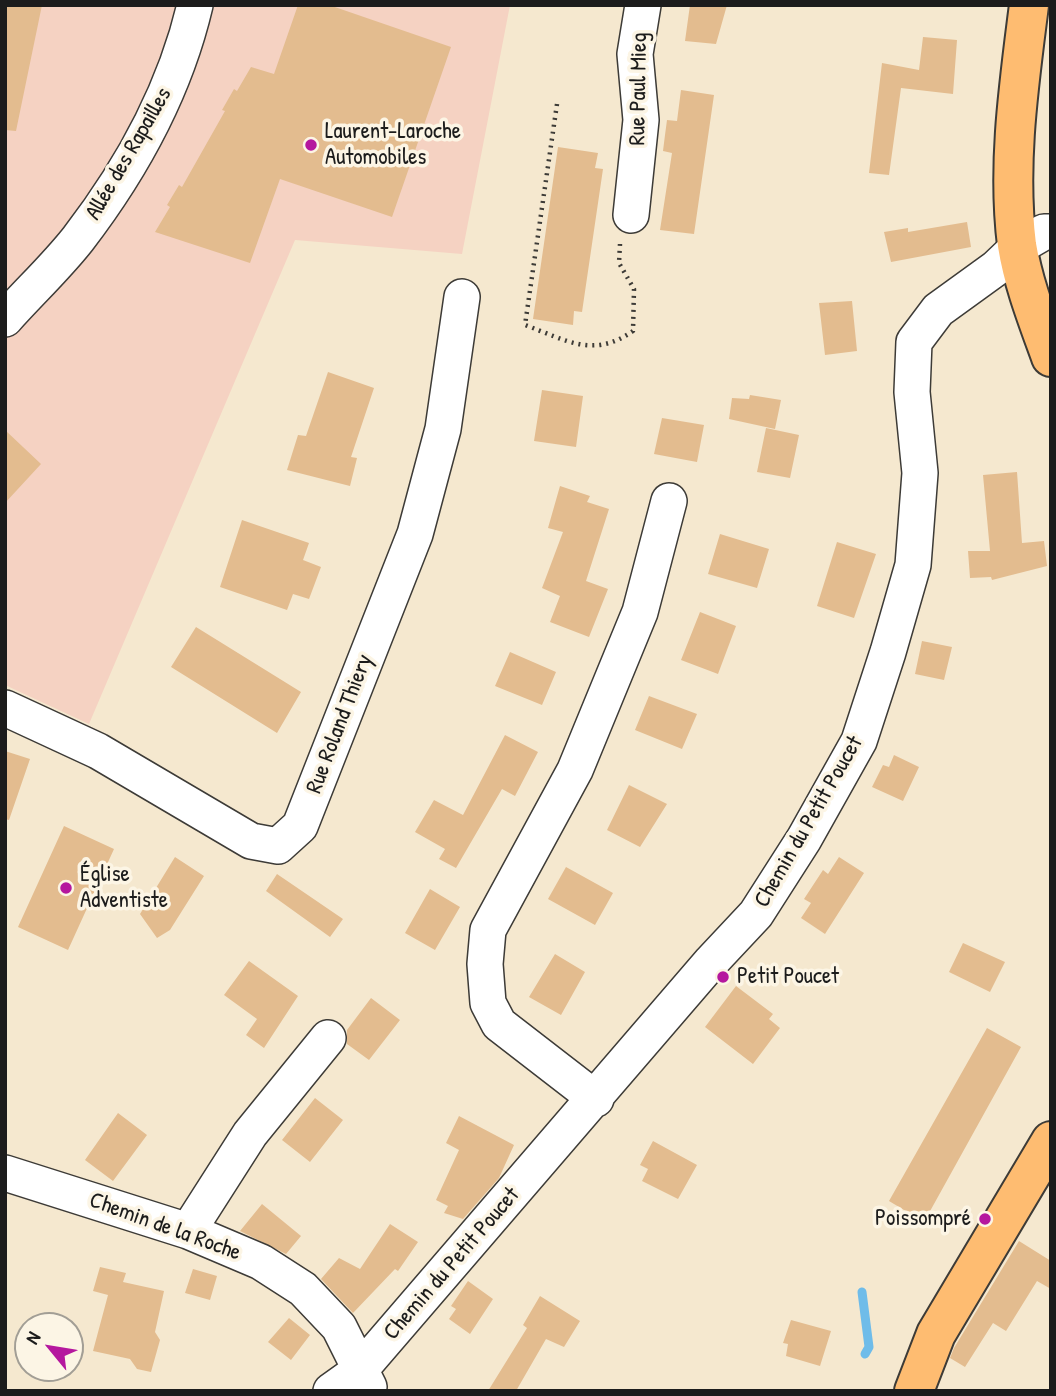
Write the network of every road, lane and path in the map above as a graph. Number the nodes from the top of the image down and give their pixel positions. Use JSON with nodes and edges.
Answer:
{"nodes":[{"id":1,"x":195,"y":5,"type":"edge"},
{"id":2,"x":643,"y":5,"type":"edge"},
{"id":3,"x":1029,"y":5,"type":"edge"},
{"id":4,"x":557,"y":104,"type":"dead end"},
{"id":5,"x":631,"y":215,"type":"joint"},
{"id":6,"x":1034,"y":240,"type":"edge"},
{"id":7,"x":462,"y":296,"type":"dead end"},
{"id":8,"x":5,"y":319,"type":"edge"},
{"id":9,"x":1051,"y":357,"type":"edge"},
{"id":10,"x":669,"y":501,"type":"dead end"},
{"id":11,"x":5,"y":708,"type":"edge"},
{"id":12,"x":328,"y":1038,"type":"dead end"},
{"id":13,"x":596,"y":1099,"type":"junction"},
{"id":14,"x":1051,"y":1141,"type":"edge"},
{"id":15,"x":5,"y":1173,"type":"edge"},
{"id":16,"x":188,"y":1231,"type":"junction"},
{"id":17,"x":366,"y":1381,"type":"edge"},
{"id":18,"x":331,"y":1391,"type":"edge"},
{"id":19,"x":914,"y":1391,"type":"edge"}],
"edges":[{"from":1,"to":8,"type":"street","name":"Allée des Rapailles"},
{"from":2,"to":5,"type":"street","name":"Rue Paul Mieg"},
{"from":3,"to":6,"type":"main road"},
{"from":4,"to":5,"type":"path"},
{"from":6,"to":9,"type":"main road"},
{"from":6,"to":13,"type":"street","name":"Chemin du Petit Poucet"},
{"from":7,"to":11,"type":"street","name":"Rue Roland Thiery"},
{"from":10,"to":13,"type":"street"},
{"from":12,"to":16,"type":"street"},
{"from":13,"to":17,"type":"street","name":"Chemin du Petit Poucet"},
{"from":14,"to":19,"type":"main road"},
{"from":15,"to":16,"type":"street","name":"Chemin de la Roche"},
{"from":16,"to":17,"type":"street","name":"Chemin de la Roche"},
{"from":17,"to":18,"type":"street","name":"Chemin du Petit Poucet"}]}
